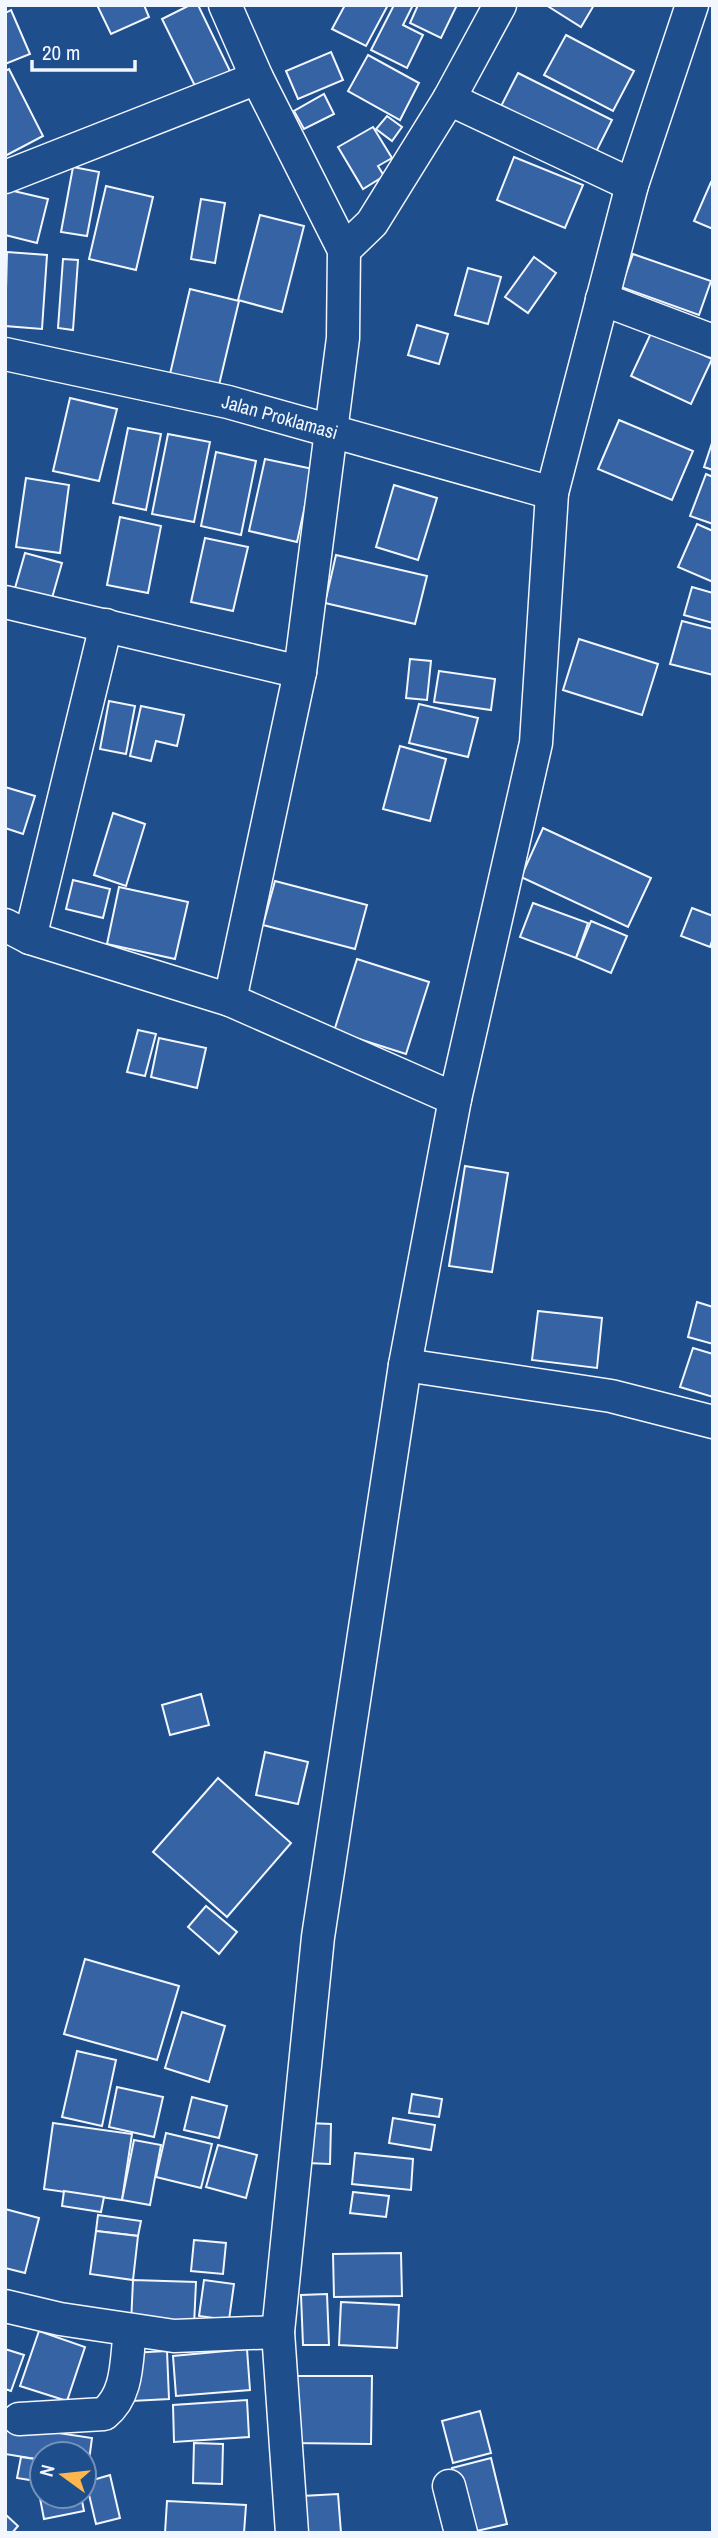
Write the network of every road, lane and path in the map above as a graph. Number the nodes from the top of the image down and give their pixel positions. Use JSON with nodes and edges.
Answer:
{"nodes":[{"id":1,"x":225,"y":5,"type":"edge"},
{"id":2,"x":500,"y":5,"type":"edge"},
{"id":3,"x":692,"y":5,"type":"edge"},
{"id":4,"x":257,"y":78,"type":"junction"},
{"id":5,"x":449,"y":99,"type":"junction"},
{"id":6,"x":5,"y":177,"type":"edge"},
{"id":7,"x":632,"y":185,"type":"junction"},
{"id":8,"x":344,"y":250,"type":"junction"},
{"id":9,"x":603,"y":299,"type":"junction"},
{"id":10,"x":713,"y":341,"type":"edge"},
{"id":11,"x":5,"y":354,"type":"edge"},
{"id":12,"x":331,"y":432,"type":"junction"},
{"id":13,"x":552,"y":493,"type":"junction"},
{"id":14,"x":5,"y":602,"type":"edge"},
{"id":15,"x":106,"y":625,"type":"junction"},
{"id":16,"x":300,"y":672,"type":"junction"},
{"id":17,"x":18,"y":931,"type":"edge"},
{"id":18,"x":230,"y":1000,"type":"junction"},
{"id":19,"x":455,"y":1099,"type":"junction"},
{"id":20,"x":405,"y":1365,"type":"junction"},
{"id":21,"x":713,"y":1422,"type":"edge"},
{"id":22,"x":5,"y":2306,"type":"edge"},
{"id":23,"x":130,"y":2330,"type":"junction"},
{"id":24,"x":278,"y":2332,"type":"junction"},
{"id":25,"x":19,"y":2419,"type":"dead end"},
{"id":26,"x":449,"y":2486,"type":"dead end"},
{"id":27,"x":292,"y":2533,"type":"edge"},
{"id":28,"x":461,"y":2533,"type":"edge"}],
"edges":[{"from":1,"to":4,"type":"street"},
{"from":2,"to":5,"type":"street"},
{"from":3,"to":7,"type":"street"},
{"from":4,"to":6,"type":"street"},
{"from":4,"to":8,"type":"street"},
{"from":5,"to":7,"type":"street"},
{"from":5,"to":8,"type":"street"},
{"from":7,"to":9,"type":"street"},
{"from":8,"to":12,"type":"street"},
{"from":9,"to":10,"type":"street"},
{"from":9,"to":13,"type":"street"},
{"from":11,"to":12,"type":"street","name":"Jalan Proklamasi"},
{"from":12,"to":13,"type":"street","name":"Jalan Proklamasi"},
{"from":12,"to":16,"type":"street"},
{"from":13,"to":19,"type":"street"},
{"from":14,"to":15,"type":"street"},
{"from":15,"to":16,"type":"street"},
{"from":15,"to":17,"type":"street"},
{"from":16,"to":18,"type":"street"},
{"from":17,"to":18,"type":"street"},
{"from":18,"to":19,"type":"street"},
{"from":19,"to":20,"type":"street"},
{"from":20,"to":21,"type":"street"},
{"from":20,"to":24,"type":"street"},
{"from":22,"to":23,"type":"street"},
{"from":23,"to":24,"type":"street"},
{"from":23,"to":25,"type":"street"},
{"from":24,"to":27,"type":"street"},
{"from":26,"to":28,"type":"street"}]}
